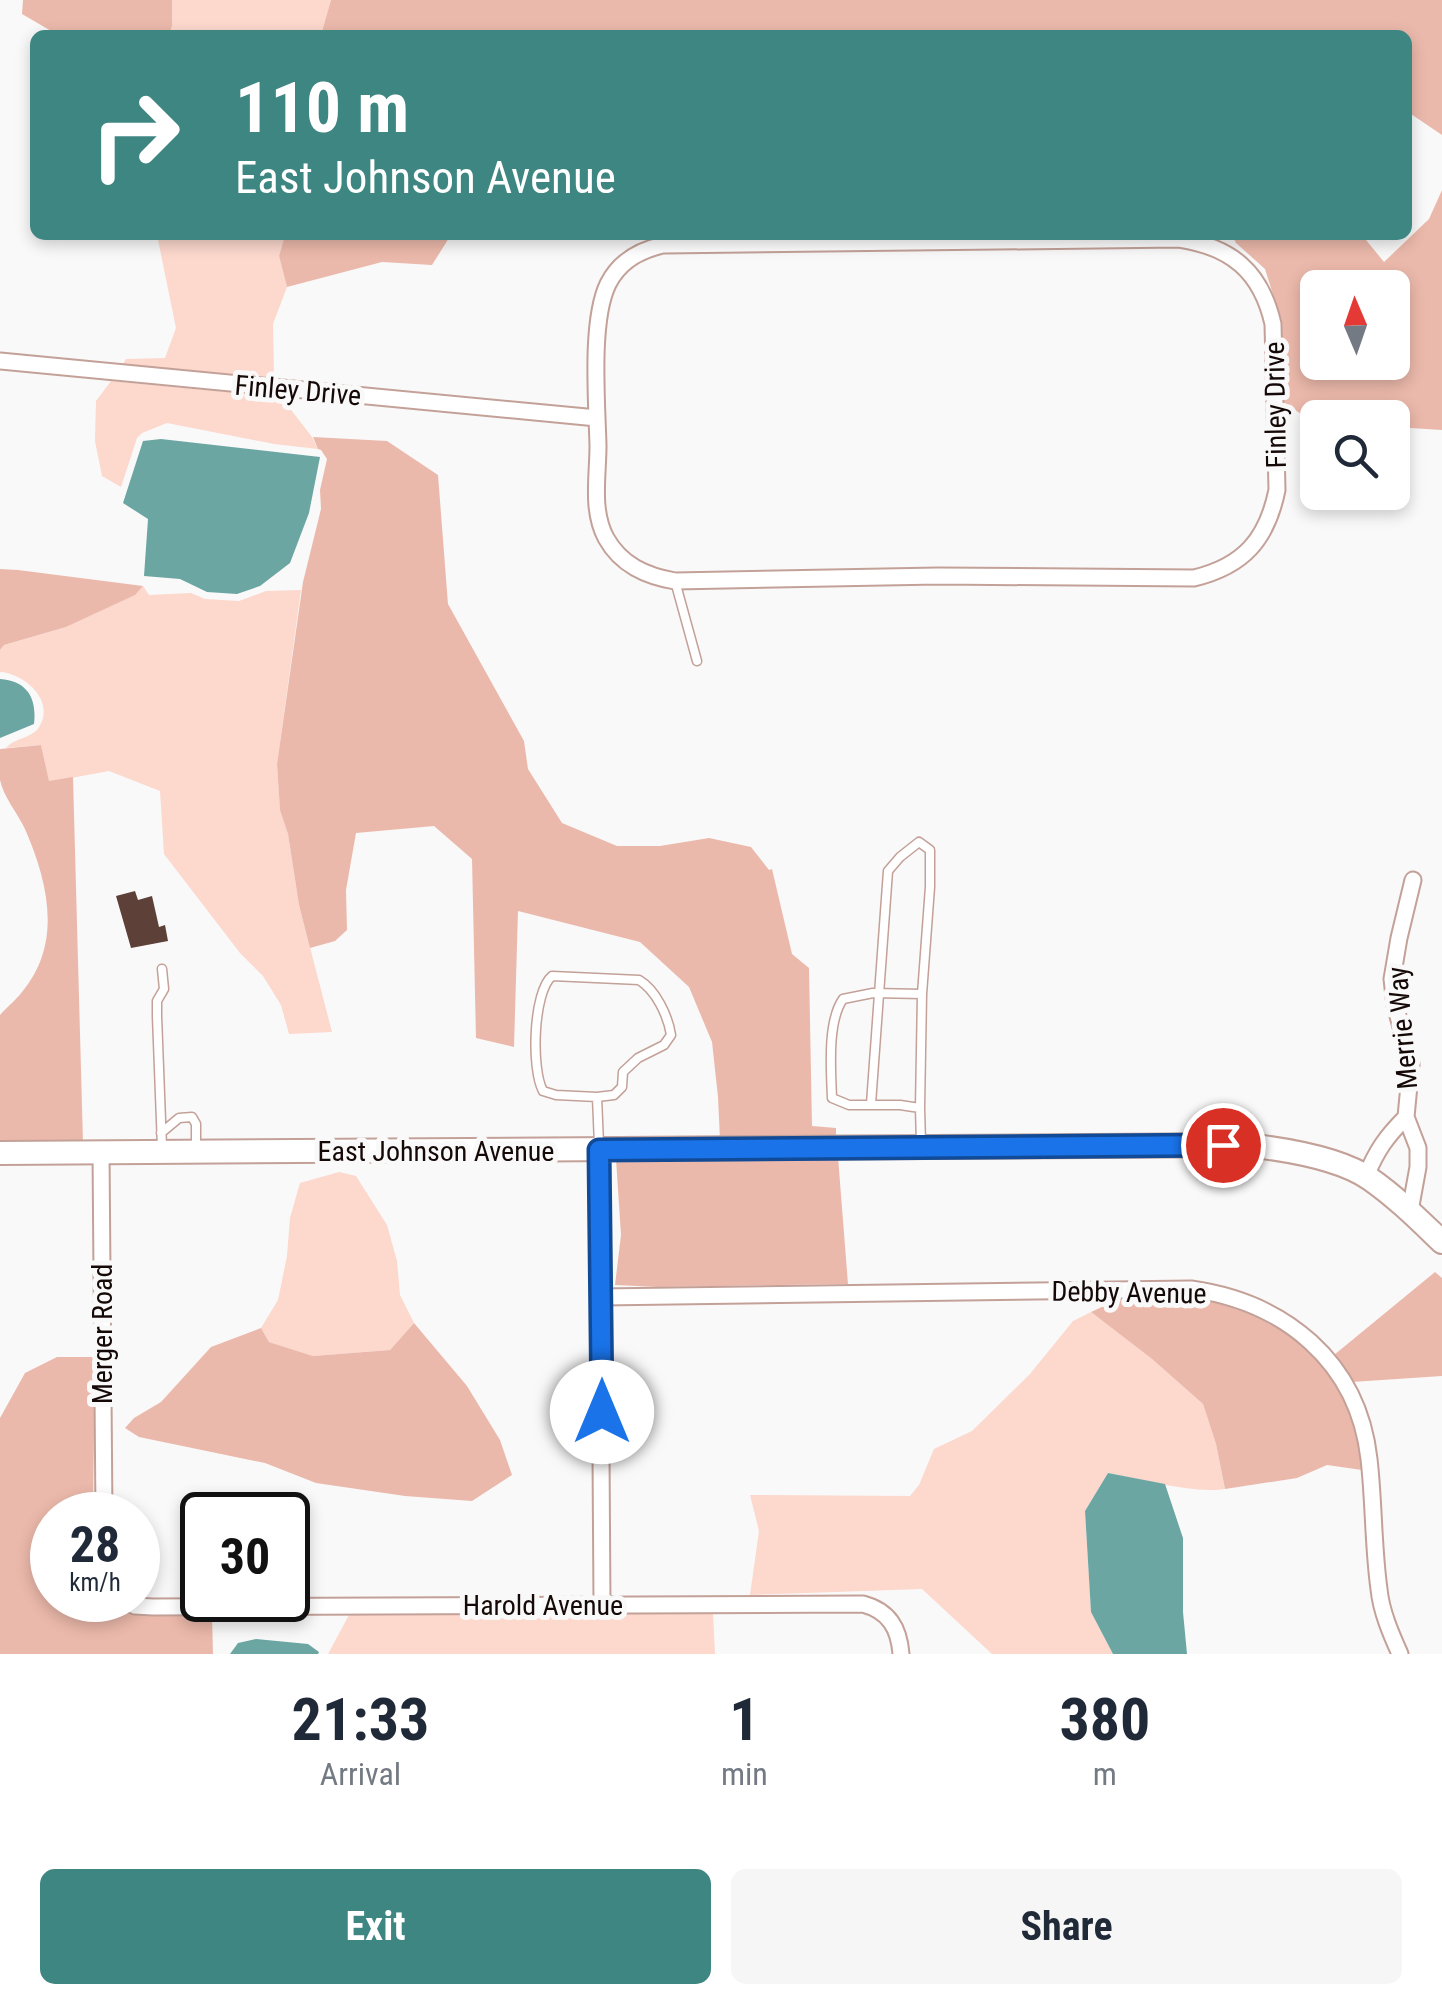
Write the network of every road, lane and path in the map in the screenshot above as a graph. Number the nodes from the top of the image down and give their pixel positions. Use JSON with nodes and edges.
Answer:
{"nodes":[{"id":1,"x":1095,"y":240,"type":"edge"},
{"id":2,"x":1186,"y":240,"type":"edge"},
{"id":3,"x":0,"y":361,"type":"edge"},
{"id":4,"x":597,"y":418,"type":"junction"},
{"id":5,"x":675,"y":581,"type":"junction"},
{"id":6,"x":697,"y":661,"type":"dead end"},
{"id":7,"x":1413,"y":880,"type":"dead end"},
{"id":8,"x":162,"y":968,"type":"dead end"},
{"id":9,"x":922,"y":994,"type":"junction"},
{"id":10,"x":880,"y":995,"type":"junction"},
{"id":11,"x":597,"y":1097,"type":"junction"},
{"id":12,"x":871,"y":1104,"type":"junction"},
{"id":13,"x":920,"y":1108,"type":"junction"},
{"id":14,"x":1406,"y":1117,"type":"junction"},
{"id":15,"x":162,"y":1142,"type":"junction"},
{"id":16,"x":921,"y":1147,"type":"junction"},
{"id":17,"x":599,"y":1150,"type":"junction"},
{"id":18,"x":0,"y":1152,"type":"edge"},
{"id":19,"x":101,"y":1152,"type":"junction"},
{"id":20,"x":196,"y":1152,"type":"junction"},
{"id":21,"x":1366,"y":1176,"type":"junction"},
{"id":22,"x":1410,"y":1211,"type":"junction"},
{"id":23,"x":1442,"y":1242,"type":"edge"},
{"id":24,"x":602,"y":1297,"type":"junction"},
{"id":25,"x":104,"y":1492,"type":"edge"},
{"id":26,"x":602,"y":1604,"type":"junction"},
{"id":27,"x":160,"y":1606,"type":"edge"},
{"id":28,"x":901,"y":1654,"type":"edge"},
{"id":29,"x":1400,"y":1654,"type":"edge"}],
"edges":[{"from":1,"to":4,"type":"street","name":"Finley Drive"},
{"from":2,"to":5,"type":"street","name":"Finley Drive"},
{"from":3,"to":4,"type":"street","name":"Finley Drive"},
{"from":4,"to":5,"type":"street","name":"Finley Drive"},
{"from":5,"to":6,"type":"lane"},
{"from":7,"to":14,"type":"street","name":"Merrie Way"},
{"from":8,"to":15,"type":"lane"},
{"from":9,"to":10,"type":"lane"},
{"from":9,"to":10,"type":"lane"},
{"from":9,"to":13,"type":"lane"},
{"from":10,"to":12,"type":"lane"},
{"from":10,"to":12,"type":"lane"},
{"from":11,"to":11,"type":"lane"},
{"from":11,"to":17,"type":"lane"},
{"from":12,"to":13,"type":"lane"},
{"from":13,"to":16,"type":"lane"},
{"from":14,"to":21,"type":"street","name":"Merrie Way"},
{"from":14,"to":22,"type":"street","name":"Merrie Way"},
{"from":15,"to":19,"type":"main road","name":"East Johnson Avenue"},
{"from":15,"to":20,"type":"main road","name":"East Johnson Avenue"},
{"from":15,"to":20,"type":"lane"},
{"from":16,"to":17,"type":"main road","name":"East Johnson Avenue"},
{"from":16,"to":21,"type":"main road","name":"East Johnson Avenue"},
{"from":17,"to":20,"type":"main road","name":"East Johnson Avenue"},
{"from":17,"to":24,"type":"street"},
{"from":18,"to":19,"type":"main road","name":"East Johnson Avenue"},
{"from":19,"to":25,"type":"street","name":"Merger Road"},
{"from":21,"to":22,"type":"main road","name":"East Johnson Avenue"},
{"from":22,"to":23,"type":"main road","name":"East Johnson Avenue"},
{"from":24,"to":26,"type":"street"},
{"from":24,"to":29,"type":"street","name":"Debby Avenue"},
{"from":26,"to":27,"type":"street","name":"Harold Avenue"},
{"from":26,"to":28,"type":"street","name":"Harold Avenue"}]}
